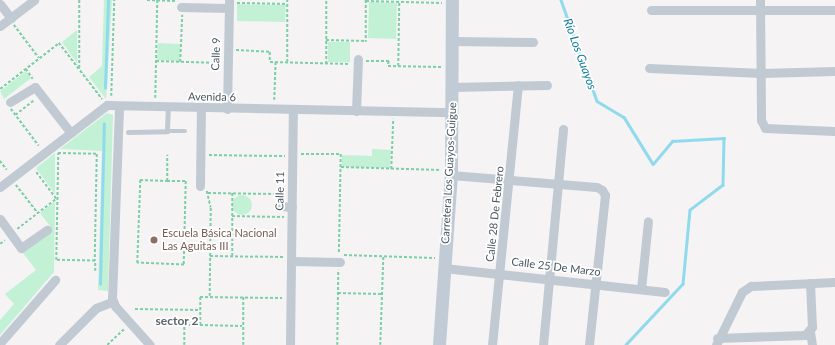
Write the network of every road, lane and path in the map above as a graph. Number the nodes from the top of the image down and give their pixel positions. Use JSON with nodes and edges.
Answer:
{"nodes":[{"id":1,"x":34,"y":0,"type":"edge"},
{"id":2,"x":79,"y":0,"type":"edge"},
{"id":3,"x":114,"y":0,"type":"edge"},
{"id":4,"x":157,"y":0,"type":"edge"},
{"id":5,"x":287,"y":0,"type":"edge"},
{"id":6,"x":326,"y":0,"type":"edge"},
{"id":7,"x":366,"y":0,"type":"edge"},
{"id":8,"x":760,"y":0,"type":"edge"},
{"id":9,"x":452,"y":1,"type":"edge"},
{"id":10,"x":399,"y":2,"type":"junction"},
{"id":11,"x":229,"y":3,"type":"edge"},
{"id":12,"x":0,"y":4,"type":"edge"},
{"id":13,"x":287,"y":4,"type":"junction"},
{"id":14,"x":181,"y":7,"type":"joint"},
{"id":15,"x":651,"y":10,"type":"dead end"},
{"id":16,"x":835,"y":10,"type":"edge"},
{"id":17,"x":760,"y":12,"type":"junction"},
{"id":18,"x":10,"y":18,"type":"junction"},
{"id":19,"x":0,"y":26,"type":"edge"},
{"id":20,"x":326,"y":40,"type":"junction"},
{"id":21,"x":452,"y":41,"type":"junction"},
{"id":22,"x":533,"y":42,"type":"dead end"},
{"id":23,"x":228,"y":50,"type":"junction"},
{"id":24,"x":39,"y":58,"type":"junction"},
{"id":25,"x":156,"y":61,"type":"junction"},
{"id":26,"x":358,"y":61,"type":"junction"},
{"id":27,"x":180,"y":62,"type":"junction"},
{"id":28,"x":275,"y":62,"type":"junction"},
{"id":29,"x":287,"y":62,"type":"junction"},
{"id":30,"x":228,"y":64,"type":"junction"},
{"id":31,"x":326,"y":64,"type":"junction"},
{"id":32,"x":398,"y":66,"type":"junction"},
{"id":33,"x":452,"y":67,"type":"junction"},
{"id":34,"x":78,"y":68,"type":"junction"},
{"id":35,"x":649,"y":68,"type":"dead end"},
{"id":36,"x":835,"y":71,"type":"edge"},
{"id":37,"x":761,"y":73,"type":"junction"},
{"id":38,"x":518,"y":85,"type":"junction"},
{"id":39,"x":547,"y":85,"type":"dead end"},
{"id":40,"x":452,"y":87,"type":"junction"},
{"id":41,"x":0,"y":89,"type":"edge"},
{"id":42,"x":42,"y":95,"type":"junction"},
{"id":43,"x":9,"y":103,"type":"joint"},
{"id":44,"x":112,"y":106,"type":"junction"},
{"id":45,"x":154,"y":108,"type":"junction"},
{"id":46,"x":168,"y":108,"type":"junction"},
{"id":47,"x":201,"y":109,"type":"junction"},
{"id":48,"x":227,"y":109,"type":"junction"},
{"id":49,"x":274,"y":110,"type":"junction"},
{"id":50,"x":293,"y":110,"type":"junction"},
{"id":51,"x":356,"y":111,"type":"junction"},
{"id":52,"x":393,"y":111,"type":"junction"},
{"id":53,"x":452,"y":112,"type":"junction"},
{"id":54,"x":15,"y":115,"type":"junction"},
{"id":55,"x":562,"y":129,"type":"dead end"},
{"id":56,"x":167,"y":131,"type":"junction"},
{"id":57,"x":185,"y":131,"type":"dead end"},
{"id":58,"x":835,"y":131,"type":"edge"},
{"id":59,"x":128,"y":132,"type":"dead end"},
{"id":60,"x":71,"y":133,"type":"junction"},
{"id":61,"x":44,"y":153,"type":"junction"},
{"id":62,"x":167,"y":155,"type":"dead end"},
{"id":63,"x":201,"y":155,"type":"junction"},
{"id":64,"x":293,"y":155,"type":"junction"},
{"id":65,"x":0,"y":161,"type":"edge"},
{"id":66,"x":30,"y":164,"type":"junction"},
{"id":67,"x":341,"y":167,"type":"junction"},
{"id":68,"x":391,"y":169,"type":"junction"},
{"id":69,"x":451,"y":173,"type":"junction"},
{"id":70,"x":12,"y":178,"type":"junction"},
{"id":71,"x":167,"y":181,"type":"junction"},
{"id":72,"x":511,"y":182,"type":"junction"},
{"id":73,"x":560,"y":184,"type":"junction"},
{"id":74,"x":200,"y":186,"type":"joint"},
{"id":75,"x":0,"y":187,"type":"edge"},
{"id":76,"x":207,"y":193,"type":"junction"},
{"id":77,"x":232,"y":193,"type":"junction"},
{"id":78,"x":292,"y":194,"type":"junction"},
{"id":79,"x":281,"y":206,"type":"dead end"},
{"id":80,"x":292,"y":207,"type":"junction"},
{"id":81,"x":38,"y":213,"type":"junction"},
{"id":82,"x":232,"y":216,"type":"junction"},
{"id":83,"x":292,"y":217,"type":"junction"},
{"id":84,"x":0,"y":219,"type":"edge"},
{"id":85,"x":648,"y":221,"type":"dead end"},
{"id":86,"x":47,"y":230,"type":"dead end"},
{"id":87,"x":11,"y":234,"type":"junction"},
{"id":88,"x":210,"y":256,"type":"junction"},
{"id":89,"x":232,"y":256,"type":"junction"},
{"id":90,"x":382,"y":256,"type":"junction"},
{"id":91,"x":291,"y":259,"type":"junction"},
{"id":92,"x":339,"y":260,"type":"junction"},
{"id":93,"x":95,"y":261,"type":"junction"},
{"id":94,"x":445,"y":264,"type":"junction"},
{"id":95,"x":95,"y":271,"type":"dead end"},
{"id":96,"x":501,"y":272,"type":"junction"},
{"id":97,"x":55,"y":280,"type":"dead end"},
{"id":98,"x":551,"y":281,"type":"junction"},
{"id":99,"x":835,"y":282,"type":"edge"},
{"id":100,"x":810,"y":283,"type":"junction"},
{"id":101,"x":597,"y":284,"type":"junction"},
{"id":102,"x":641,"y":289,"type":"junction"},
{"id":103,"x":665,"y":292,"type":"dead end"},
{"id":104,"x":338,"y":293,"type":"junction"},
{"id":105,"x":381,"y":294,"type":"junction"},
{"id":106,"x":210,"y":297,"type":"dead end"},
{"id":107,"x":243,"y":298,"type":"junction"},
{"id":108,"x":291,"y":298,"type":"junction"},
{"id":109,"x":112,"y":302,"type":"junction"},
{"id":110,"x":135,"y":309,"type":"dead end"},
{"id":111,"x":200,"y":310,"type":"junction"},
{"id":112,"x":130,"y":324,"type":"junction"},
{"id":113,"x":200,"y":325,"type":"junction"},
{"id":114,"x":243,"y":326,"type":"junction"},
{"id":115,"x":810,"y":332,"type":"junction"},
{"id":116,"x":717,"y":341,"type":"edge"},
{"id":117,"x":0,"y":343,"type":"edge"},
{"id":118,"x":147,"y":344,"type":"edge"},
{"id":119,"x":293,"y":344,"type":"edge"},
{"id":120,"x":59,"y":345,"type":"edge"},
{"id":121,"x":107,"y":345,"type":"edge"},
{"id":122,"x":184,"y":345,"type":"edge"},
{"id":123,"x":243,"y":345,"type":"edge"},
{"id":124,"x":336,"y":345,"type":"edge"},
{"id":125,"x":380,"y":345,"type":"edge"},
{"id":126,"x":439,"y":345,"type":"edge"},
{"id":127,"x":492,"y":345,"type":"edge"},
{"id":128,"x":543,"y":345,"type":"edge"},
{"id":129,"x":589,"y":345,"type":"edge"},
{"id":130,"x":812,"y":345,"type":"edge"}],
"edges":[{"from":1,"to":18,"type":"street"},
{"from":2,"to":34,"type":"path"},
{"from":3,"to":44,"type":"path"},
{"from":4,"to":25,"type":"path"},
{"from":5,"to":13,"type":"path"},
{"from":6,"to":20,"type":"path"},
{"from":7,"to":10,"type":"path"},
{"from":7,"to":20,"type":"path"},
{"from":8,"to":17,"type":"street"},
{"from":9,"to":10,"type":"path"},
{"from":9,"to":21,"type":"main road","name":"Carretera Los Guayos-Guigue"},
{"from":10,"to":32,"type":"path"},
{"from":11,"to":13,"type":"path"},
{"from":11,"to":14,"type":"street"},
{"from":11,"to":23,"type":"street","name":"Calle 9"},
{"from":12,"to":18,"type":"street"},
{"from":13,"to":29,"type":"path"},
{"from":14,"to":27,"type":"path"},
{"from":15,"to":17,"type":"street"},
{"from":16,"to":17,"type":"street"},
{"from":17,"to":37,"type":"street"},
{"from":18,"to":19,"type":"street"},
{"from":18,"to":24,"type":"path"},
{"from":20,"to":31,"type":"path"},
{"from":21,"to":22,"type":"street"},
{"from":21,"to":33,"type":"main road","name":"Carretera Los Guayos-Guigue"},
{"from":23,"to":28,"type":"path"},
{"from":23,"to":30,"type":"street","name":"Calle 9"},
{"from":24,"to":34,"type":"path"},
{"from":24,"to":41,"type":"path"},
{"from":25,"to":27,"type":"path"},
{"from":25,"to":45,"type":"path"},
{"from":26,"to":31,"type":"path"},
{"from":26,"to":32,"type":"path"},
{"from":26,"to":51,"type":"street"},
{"from":27,"to":30,"type":"path"},
{"from":28,"to":29,"type":"path"},
{"from":28,"to":49,"type":"path"},
{"from":29,"to":31,"type":"path"},
{"from":30,"to":48,"type":"street","name":"Calle 9"},
{"from":32,"to":33,"type":"path"},
{"from":33,"to":40,"type":"main road","name":"Carretera Los Guayos-Guigue"},
{"from":34,"to":44,"type":"path"},
{"from":35,"to":37,"type":"street"},
{"from":36,"to":37,"type":"street"},
{"from":37,"to":58,"type":"street"},
{"from":38,"to":39,"type":"street"},
{"from":38,"to":40,"type":"street"},
{"from":38,"to":72,"type":"street","name":"Calle 28 De Febrero"},
{"from":40,"to":53,"type":"main road","name":"Carretera Los Guayos-Guigue"},
{"from":42,"to":43,"type":"street"},
{"from":42,"to":54,"type":"path"},
{"from":42,"to":60,"type":"street"},
{"from":43,"to":54,"type":"path"},
{"from":44,"to":45,"type":"street","name":"Avenida 6"},
{"from":44,"to":60,"type":"street"},
{"from":44,"to":109,"type":"street"},
{"from":45,"to":46,"type":"street","name":"Avenida 6"},
{"from":46,"to":47,"type":"street","name":"Avenida 6"},
{"from":46,"to":56,"type":"lane"},
{"from":47,"to":48,"type":"street","name":"Avenida 6"},
{"from":47,"to":63,"type":"street"},
{"from":48,"to":49,"type":"street","name":"Avenida 6"},
{"from":49,"to":50,"type":"street","name":"Avenida 6"},
{"from":50,"to":51,"type":"street","name":"Avenida 6"},
{"from":50,"to":64,"type":"street","name":"Calle 11"},
{"from":51,"to":52,"type":"street","name":"Avenida 6"},
{"from":52,"to":53,"type":"street","name":"Avenida 6"},
{"from":52,"to":68,"type":"path"},
{"from":53,"to":69,"type":"main road","name":"Carretera Los Guayos-Guigue"},
{"from":54,"to":61,"type":"path"},
{"from":55,"to":73,"type":"street"},
{"from":56,"to":57,"type":"lane"},
{"from":56,"to":59,"type":"lane"},
{"from":60,"to":61,"type":"street"},
{"from":61,"to":66,"type":"street"},
{"from":62,"to":71,"type":"path"},
{"from":63,"to":64,"type":"path"},
{"from":63,"to":74,"type":"street"},
{"from":64,"to":67,"type":"path"},
{"from":64,"to":78,"type":"street","name":"Calle 11"},
{"from":65,"to":70,"type":"path"},
{"from":66,"to":70,"type":"street"},
{"from":66,"to":81,"type":"path"},
{"from":67,"to":68,"type":"path"},
{"from":67,"to":92,"type":"path"},
{"from":68,"to":69,"type":"path"},
{"from":69,"to":72,"type":"street"},
{"from":69,"to":94,"type":"main road","name":"Carretera Los Guayos-Guigue"},
{"from":70,"to":75,"type":"street"},
{"from":70,"to":81,"type":"path"},
{"from":71,"to":71,"type":"path"},
{"from":72,"to":73,"type":"street"},
{"from":72,"to":96,"type":"street","name":"Calle 28 De Febrero"},
{"from":73,"to":98,"type":"street"},
{"from":73,"to":101,"type":"street"},
{"from":74,"to":76,"type":"path"},
{"from":76,"to":77,"type":"path"},
{"from":76,"to":88,"type":"path"},
{"from":77,"to":78,"type":"path"},
{"from":77,"to":82,"type":"path"},
{"from":78,"to":80,"type":"street","name":"Calle 11"},
{"from":79,"to":80,"type":"street"},
{"from":80,"to":83,"type":"street","name":"Calle 11"},
{"from":81,"to":87,"type":"path"},
{"from":82,"to":83,"type":"path"},
{"from":82,"to":89,"type":"path"},
{"from":83,"to":91,"type":"street","name":"Calle 11"},
{"from":84,"to":87,"type":"street"},
{"from":85,"to":102,"type":"street"},
{"from":86,"to":87,"type":"street"},
{"from":88,"to":89,"type":"path"},
{"from":88,"to":106,"type":"path"},
{"from":89,"to":91,"type":"path"},
{"from":90,"to":92,"type":"path"},
{"from":90,"to":94,"type":"path"},
{"from":90,"to":105,"type":"path"},
{"from":91,"to":92,"type":"street"},
{"from":91,"to":108,"type":"street","name":"Calle 11"},
{"from":92,"to":104,"type":"path"},
{"from":93,"to":93,"type":"path"},
{"from":93,"to":95,"type":"path"},
{"from":94,"to":96,"type":"street","name":"Calle 25 De Marzo"},
{"from":94,"to":126,"type":"main road","name":"Carretera Los Guayos-Guigue"},
{"from":96,"to":98,"type":"street","name":"Calle 25 De Marzo"},
{"from":96,"to":127,"type":"street","name":"Calle 28 De Febrero"},
{"from":97,"to":117,"type":"street"},
{"from":98,"to":101,"type":"street","name":"Calle 25 De Marzo"},
{"from":98,"to":128,"type":"street"},
{"from":99,"to":100,"type":"street"},
{"from":100,"to":115,"type":"street"},
{"from":100,"to":116,"type":"street"},
{"from":101,"to":102,"type":"street","name":"Calle 25 De Marzo"},
{"from":101,"to":129,"type":"street"},
{"from":102,"to":103,"type":"street","name":"Calle 25 De Marzo"},
{"from":104,"to":105,"type":"path"},
{"from":104,"to":124,"type":"path"},
{"from":105,"to":125,"type":"path"},
{"from":107,"to":108,"type":"path"},
{"from":107,"to":111,"type":"path"},
{"from":107,"to":114,"type":"path"},
{"from":108,"to":119,"type":"street","name":"Calle 11"},
{"from":109,"to":112,"type":"street"},
{"from":109,"to":120,"type":"street"},
{"from":110,"to":111,"type":"path"},
{"from":111,"to":113,"type":"path"},
{"from":112,"to":118,"type":"street"},
{"from":112,"to":121,"type":"path"},
{"from":113,"to":114,"type":"path"},
{"from":113,"to":122,"type":"path"},
{"from":114,"to":123,"type":"path"},
{"from":115,"to":116,"type":"street"},
{"from":115,"to":130,"type":"street"}]}
